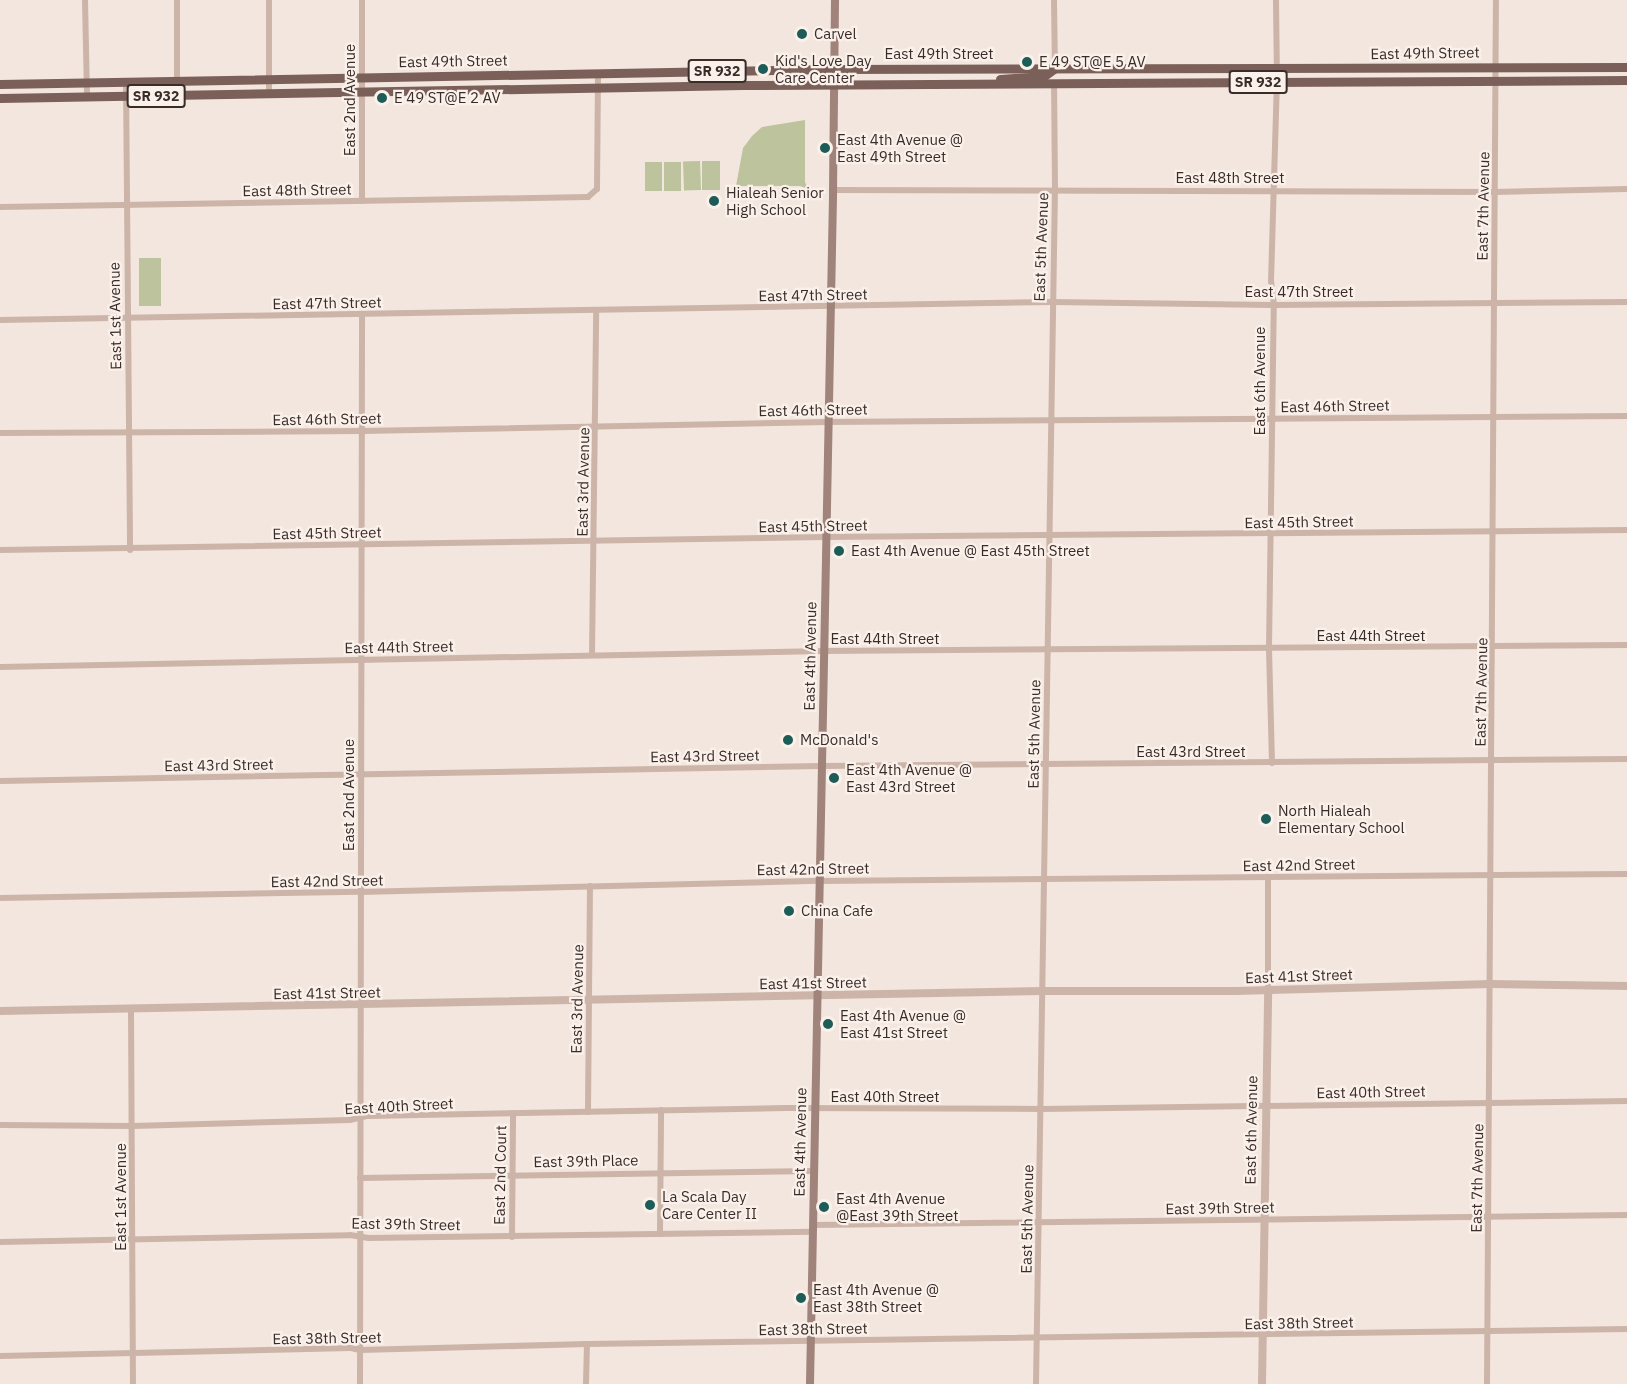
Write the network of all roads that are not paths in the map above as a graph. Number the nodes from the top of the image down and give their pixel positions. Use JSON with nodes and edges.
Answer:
{"nodes":[{"id":1,"x":85,"y":0,"type":"edge"},
{"id":2,"x":177,"y":0,"type":"edge"},
{"id":3,"x":269,"y":0,"type":"edge"},
{"id":4,"x":362,"y":0,"type":"edge"},
{"id":5,"x":835,"y":0,"type":"edge"},
{"id":6,"x":1054,"y":0,"type":"edge"},
{"id":7,"x":1276,"y":0,"type":"edge"},
{"id":8,"x":1496,"y":0,"type":"edge"},
{"id":9,"x":1496,"y":67,"type":"junction"},
{"id":10,"x":1627,"y":67,"type":"edge"},
{"id":11,"x":1054,"y":68,"type":"junction"},
{"id":12,"x":835,"y":69,"type":"junction"},
{"id":13,"x":1126,"y":69,"type":"junction"},
{"id":14,"x":1277,"y":69,"type":"junction"},
{"id":15,"x":598,"y":74,"type":"junction"},
{"id":16,"x":362,"y":78,"type":"junction"},
{"id":17,"x":269,"y":79,"type":"junction"},
{"id":18,"x":1496,"y":79,"type":"junction"},
{"id":19,"x":1627,"y":80,"type":"edge"},
{"id":20,"x":177,"y":81,"type":"junction"},
{"id":21,"x":126,"y":82,"type":"junction"},
{"id":22,"x":1277,"y":82,"type":"junction"},
{"id":23,"x":87,"y":83,"type":"junction"},
{"id":24,"x":1054,"y":83,"type":"junction"},
{"id":25,"x":0,"y":84,"type":"edge"},
{"id":26,"x":835,"y":84,"type":"junction"},
{"id":27,"x":993,"y":84,"type":"junction"},
{"id":28,"x":597,"y":88,"type":"junction"},
{"id":29,"x":362,"y":92,"type":"junction"},
{"id":30,"x":269,"y":93,"type":"junction"},
{"id":31,"x":87,"y":96,"type":"junction"},
{"id":32,"x":126,"y":96,"type":"junction"},
{"id":33,"x":0,"y":98,"type":"edge"},
{"id":34,"x":1627,"y":189,"type":"edge"},
{"id":35,"x":834,"y":190,"type":"junction"},
{"id":36,"x":1055,"y":190,"type":"junction"},
{"id":37,"x":1274,"y":190,"type":"junction"},
{"id":38,"x":1495,"y":192,"type":"junction"},
{"id":39,"x":362,"y":201,"type":"junction"},
{"id":40,"x":126,"y":205,"type":"junction"},
{"id":41,"x":0,"y":207,"type":"edge"},
{"id":42,"x":1052,"y":302,"type":"junction"},
{"id":43,"x":1627,"y":302,"type":"edge"},
{"id":44,"x":1494,"y":303,"type":"junction"},
{"id":45,"x":1274,"y":305,"type":"junction"},
{"id":46,"x":831,"y":307,"type":"junction"},
{"id":47,"x":596,"y":310,"type":"junction"},
{"id":48,"x":362,"y":314,"type":"junction"},
{"id":49,"x":127,"y":319,"type":"junction"},
{"id":50,"x":0,"y":320,"type":"edge"},
{"id":51,"x":1627,"y":416,"type":"edge"},
{"id":52,"x":1491,"y":417,"type":"junction"},
{"id":53,"x":1274,"y":419,"type":"junction"},
{"id":54,"x":1050,"y":421,"type":"junction"},
{"id":55,"x":828,"y":422,"type":"junction"},
{"id":56,"x":596,"y":425,"type":"junction"},
{"id":57,"x":362,"y":431,"type":"junction"},
{"id":58,"x":0,"y":433,"type":"edge"},
{"id":59,"x":130,"y":433,"type":"junction"},
{"id":60,"x":1494,"y":530,"type":"junction"},
{"id":61,"x":1627,"y":530,"type":"edge"},
{"id":62,"x":1271,"y":535,"type":"junction"},
{"id":63,"x":1049,"y":536,"type":"junction"},
{"id":64,"x":826,"y":537,"type":"junction"},
{"id":65,"x":594,"y":541,"type":"junction"},
{"id":66,"x":362,"y":544,"type":"junction"},
{"id":67,"x":0,"y":550,"type":"edge"},
{"id":68,"x":130,"y":550,"type":"junction"},
{"id":69,"x":1627,"y":645,"type":"edge"},
{"id":70,"x":1494,"y":646,"type":"junction"},
{"id":71,"x":1269,"y":648,"type":"junction"},
{"id":72,"x":824,"y":651,"type":"junction"},
{"id":73,"x":1047,"y":651,"type":"junction"},
{"id":74,"x":592,"y":655,"type":"junction"},
{"id":75,"x":361,"y":659,"type":"junction"},
{"id":76,"x":0,"y":666,"type":"edge"},
{"id":77,"x":1627,"y":759,"type":"edge"},
{"id":78,"x":1491,"y":760,"type":"junction"},
{"id":79,"x":1272,"y":763,"type":"junction"},
{"id":80,"x":1046,"y":765,"type":"junction"},
{"id":81,"x":821,"y":766,"type":"junction"},
{"id":82,"x":361,"y":775,"type":"junction"},
{"id":83,"x":0,"y":781,"type":"edge"},
{"id":84,"x":1492,"y":874,"type":"junction"},
{"id":85,"x":1627,"y":874,"type":"edge"},
{"id":86,"x":1268,"y":877,"type":"junction"},
{"id":87,"x":1043,"y":880,"type":"junction"},
{"id":88,"x":819,"y":881,"type":"junction"},
{"id":89,"x":590,"y":886,"type":"junction"},
{"id":90,"x":360,"y":892,"type":"junction"},
{"id":91,"x":0,"y":898,"type":"edge"},
{"id":92,"x":1491,"y":984,"type":"junction"},
{"id":93,"x":1627,"y":986,"type":"edge"},
{"id":94,"x":1043,"y":991,"type":"junction"},
{"id":95,"x":1268,"y":991,"type":"junction"},
{"id":96,"x":816,"y":997,"type":"junction"},
{"id":97,"x":589,"y":1001,"type":"junction"},
{"id":98,"x":360,"y":1006,"type":"junction"},
{"id":99,"x":130,"y":1010,"type":"junction"},
{"id":100,"x":0,"y":1011,"type":"edge"},
{"id":101,"x":1627,"y":1101,"type":"edge"},
{"id":102,"x":1490,"y":1102,"type":"junction"},
{"id":103,"x":1266,"y":1106,"type":"junction"},
{"id":104,"x":814,"y":1108,"type":"junction"},
{"id":105,"x":1041,"y":1109,"type":"junction"},
{"id":106,"x":661,"y":1110,"type":"junction"},
{"id":107,"x":588,"y":1112,"type":"junction"},
{"id":108,"x":513,"y":1113,"type":"junction"},
{"id":109,"x":360,"y":1119,"type":"junction"},
{"id":110,"x":0,"y":1125,"type":"edge"},
{"id":111,"x":133,"y":1126,"type":"junction"},
{"id":112,"x":813,"y":1170,"type":"junction"},
{"id":113,"x":661,"y":1172,"type":"junction"},
{"id":114,"x":512,"y":1174,"type":"junction"},
{"id":115,"x":360,"y":1179,"type":"junction"},
{"id":116,"x":1627,"y":1215,"type":"edge"},
{"id":117,"x":1489,"y":1217,"type":"junction"},
{"id":118,"x":1263,"y":1220,"type":"junction"},
{"id":119,"x":1038,"y":1223,"type":"junction"},
{"id":120,"x":812,"y":1229,"type":"junction"},
{"id":121,"x":660,"y":1234,"type":"junction"},
{"id":122,"x":359,"y":1236,"type":"junction"},
{"id":123,"x":512,"y":1237,"type":"junction"},
{"id":124,"x":134,"y":1240,"type":"junction"},
{"id":125,"x":0,"y":1242,"type":"edge"},
{"id":126,"x":1627,"y":1329,"type":"edge"},
{"id":127,"x":1486,"y":1332,"type":"junction"},
{"id":128,"x":1262,"y":1336,"type":"junction"},
{"id":129,"x":1038,"y":1337,"type":"junction"},
{"id":130,"x":811,"y":1342,"type":"junction"},
{"id":131,"x":587,"y":1344,"type":"junction"},
{"id":132,"x":360,"y":1350,"type":"junction"},
{"id":133,"x":132,"y":1354,"type":"junction"},
{"id":134,"x":0,"y":1356,"type":"edge"},
{"id":135,"x":133,"y":1384,"type":"edge"},
{"id":136,"x":360,"y":1384,"type":"edge"},
{"id":137,"x":586,"y":1384,"type":"edge"},
{"id":138,"x":810,"y":1384,"type":"edge"},
{"id":139,"x":1036,"y":1384,"type":"edge"},
{"id":140,"x":1262,"y":1384,"type":"edge"},
{"id":141,"x":1487,"y":1384,"type":"edge"}],
"edges":[{"from":1,"to":23,"type":"street"},
{"from":2,"to":20,"type":"street"},
{"from":3,"to":17,"type":"street"},
{"from":4,"to":16,"type":"street","name":"East 2nd Avenue"},
{"from":5,"to":12,"type":"main road","name":"East 4th Avenue"},
{"from":6,"to":11,"type":"street"},
{"from":7,"to":14,"type":"street","name":"East 6th Avenue"},
{"from":8,"to":9,"type":"street","name":"East 7th Avenue"},
{"from":9,"to":10,"type":"main road","name":"East 49th Street","number":"SR 932"},
{"from":9,"to":14,"type":"main road","name":"East 49th Street","number":"SR 932"},
{"from":9,"to":18,"type":"street","name":"East 7th Avenue"},
{"from":11,"to":12,"type":"main road","name":"East 49th Street","number":"SR 932"},
{"from":11,"to":13,"type":"main road","name":"East 49th Street","number":"SR 932"},
{"from":11,"to":27,"type":"main road"},
{"from":12,"to":15,"type":"main road","name":"East 49th Street","number":"SR 932"},
{"from":12,"to":26,"type":"main road","name":"East 4th Avenue"},
{"from":13,"to":14,"type":"main road","name":"East 49th Street","number":"SR 932"},
{"from":13,"to":24,"type":"main road"},
{"from":14,"to":22,"type":"street","name":"East 6th Avenue"},
{"from":15,"to":16,"type":"main road","name":"East 49th Street","number":"SR 932"},
{"from":15,"to":28,"type":"street"},
{"from":16,"to":17,"type":"main road","name":"East 49th Street","number":"SR 932"},
{"from":16,"to":29,"type":"street","name":"East 2nd Avenue"},
{"from":17,"to":20,"type":"main road","name":"East 49th Street","number":"SR 932"},
{"from":17,"to":30,"type":"street"},
{"from":18,"to":19,"type":"main road","name":"East 49th Street","number":"SR 932"},
{"from":18,"to":22,"type":"main road","name":"East 49th Street","number":"SR 932"},
{"from":18,"to":38,"type":"street","name":"East 7th Avenue"},
{"from":20,"to":21,"type":"main road","name":"East 49th Street","number":"SR 932"},
{"from":21,"to":23,"type":"main road","name":"East 49th Street","number":"SR 932"},
{"from":21,"to":32,"type":"street","name":"East 1st Avenue"},
{"from":22,"to":24,"type":"main road","name":"East 49th Street","number":"SR 932"},
{"from":22,"to":37,"type":"street","name":"East 6th Avenue"},
{"from":23,"to":25,"type":"main road","name":"East 49th Street","number":"SR 932"},
{"from":23,"to":31,"type":"street"},
{"from":24,"to":27,"type":"main road","name":"East 49th Street","number":"SR 932"},
{"from":24,"to":36,"type":"street","name":"East 5th Avenue"},
{"from":26,"to":27,"type":"main road","name":"East 49th Street","number":"SR 932"},
{"from":26,"to":28,"type":"main road","name":"East 49th Street","number":"SR 932"},
{"from":26,"to":35,"type":"main road","name":"East 4th Avenue"},
{"from":28,"to":29,"type":"main road","name":"East 49th Street","number":"SR 932"},
{"from":28,"to":39,"type":"street","name":"East 48th Street"},
{"from":29,"to":30,"type":"main road","name":"East 49th Street","number":"SR 932"},
{"from":29,"to":39,"type":"street","name":"East 2nd Avenue"},
{"from":30,"to":32,"type":"main road","name":"East 49th Street","number":"SR 932"},
{"from":31,"to":32,"type":"main road","name":"East 49th Street","number":"SR 932"},
{"from":31,"to":33,"type":"main road","name":"East 49th Street","number":"SR 932"},
{"from":32,"to":40,"type":"street","name":"East 1st Avenue"},
{"from":34,"to":38,"type":"street","name":"East 48th Street"},
{"from":35,"to":36,"type":"street","name":"East 48th Street"},
{"from":35,"to":46,"type":"main road","name":"East 4th Avenue"},
{"from":36,"to":37,"type":"street","name":"East 48th Street"},
{"from":36,"to":42,"type":"street","name":"East 5th Avenue"},
{"from":37,"to":38,"type":"street","name":"East 48th Street"},
{"from":37,"to":45,"type":"street","name":"East 6th Avenue"},
{"from":38,"to":44,"type":"street","name":"East 7th Avenue"},
{"from":39,"to":40,"type":"street","name":"East 48th Street"},
{"from":40,"to":41,"type":"street","name":"East 48th Street"},
{"from":40,"to":49,"type":"street","name":"East 1st Avenue"},
{"from":42,"to":45,"type":"street","name":"East 47th Street"},
{"from":42,"to":46,"type":"street","name":"East 47th Street"},
{"from":42,"to":54,"type":"street","name":"East 5th Avenue"},
{"from":43,"to":44,"type":"street","name":"East 47th Street"},
{"from":44,"to":45,"type":"street","name":"East 47th Street"},
{"from":44,"to":52,"type":"street","name":"East 7th Avenue"},
{"from":45,"to":53,"type":"street","name":"East 6th Avenue"},
{"from":46,"to":47,"type":"street","name":"East 47th Street"},
{"from":46,"to":55,"type":"main road","name":"East 4th Avenue"},
{"from":47,"to":48,"type":"street","name":"East 47th Street"},
{"from":47,"to":56,"type":"street","name":"East 3rd Avenue"},
{"from":48,"to":49,"type":"street","name":"East 47th Street"},
{"from":48,"to":57,"type":"street","name":"East 2nd Avenue"},
{"from":49,"to":50,"type":"street","name":"East 47th Street"},
{"from":49,"to":59,"type":"street","name":"East 1st Avenue"},
{"from":51,"to":52,"type":"street","name":"East 46th Street"},
{"from":52,"to":53,"type":"street","name":"East 46th Street"},
{"from":52,"to":60,"type":"street","name":"East 7th Avenue"},
{"from":53,"to":54,"type":"street","name":"East 46th Street"},
{"from":53,"to":62,"type":"street","name":"East 6th Avenue"},
{"from":54,"to":55,"type":"street","name":"East 46th Street"},
{"from":54,"to":63,"type":"street","name":"East 5th Avenue"},
{"from":55,"to":56,"type":"street","name":"East 46th Street"},
{"from":55,"to":64,"type":"main road","name":"East 4th Avenue"},
{"from":56,"to":57,"type":"street","name":"East 46th Street"},
{"from":56,"to":65,"type":"street","name":"East 3rd Avenue"},
{"from":57,"to":59,"type":"street","name":"East 46th Street"},
{"from":57,"to":66,"type":"street","name":"East 2nd Avenue"},
{"from":58,"to":59,"type":"street","name":"East 46th Street"},
{"from":59,"to":68,"type":"street","name":"East 1st Avenue"},
{"from":60,"to":61,"type":"street","name":"East 45th Street"},
{"from":60,"to":62,"type":"street","name":"East 45th Street"},
{"from":60,"to":70,"type":"street","name":"East 7th Avenue"},
{"from":62,"to":63,"type":"street","name":"East 45th Street"},
{"from":62,"to":71,"type":"street","name":"East 6th Avenue"},
{"from":63,"to":64,"type":"street","name":"East 45th Street"},
{"from":63,"to":73,"type":"street","name":"East 5th Avenue"},
{"from":64,"to":65,"type":"street","name":"East 45th Street"},
{"from":64,"to":72,"type":"main road","name":"East 4th Avenue"},
{"from":65,"to":66,"type":"street","name":"East 45th Street"},
{"from":65,"to":74,"type":"street","name":"East 3rd Avenue"},
{"from":66,"to":68,"type":"street","name":"East 45th Street"},
{"from":66,"to":75,"type":"street","name":"East 2nd Avenue"},
{"from":67,"to":68,"type":"street","name":"East 45th Street"},
{"from":69,"to":70,"type":"street","name":"East 44th Street"},
{"from":70,"to":71,"type":"street","name":"East 44th Street"},
{"from":70,"to":78,"type":"street","name":"East 7th Avenue"},
{"from":71,"to":73,"type":"street","name":"East 44th Street"},
{"from":71,"to":79,"type":"street","name":"East 6th Avenue"},
{"from":72,"to":73,"type":"street","name":"East 44th Street"},
{"from":72,"to":74,"type":"street","name":"East 44th Street"},
{"from":72,"to":81,"type":"main road","name":"East 4th Avenue"},
{"from":73,"to":80,"type":"street","name":"East 5th Avenue"},
{"from":74,"to":75,"type":"street","name":"East 44th Street"},
{"from":75,"to":76,"type":"street","name":"East 44th Street"},
{"from":75,"to":82,"type":"street","name":"East 2nd Avenue"},
{"from":77,"to":78,"type":"street","name":"East 43rd Street"},
{"from":78,"to":79,"type":"street","name":"East 43rd Street"},
{"from":78,"to":84,"type":"street","name":"East 7th Avenue"},
{"from":79,"to":80,"type":"street","name":"East 43rd Street"},
{"from":80,"to":81,"type":"street","name":"East 43rd Street"},
{"from":80,"to":87,"type":"street","name":"East 5th Avenue"},
{"from":81,"to":82,"type":"street","name":"East 43rd Street"},
{"from":81,"to":88,"type":"main road","name":"East 4th Avenue"},
{"from":82,"to":83,"type":"street","name":"East 43rd Street"},
{"from":82,"to":90,"type":"street","name":"East 2nd Avenue"},
{"from":84,"to":85,"type":"street","name":"East 42nd Street"},
{"from":84,"to":86,"type":"street","name":"East 42nd Street"},
{"from":84,"to":92,"type":"street","name":"East 7th Avenue"},
{"from":86,"to":87,"type":"street","name":"East 42nd Street"},
{"from":86,"to":95,"type":"street","name":"East 6th Avenue"},
{"from":87,"to":88,"type":"street","name":"East 42nd Street"},
{"from":87,"to":94,"type":"street","name":"East 5th Avenue"},
{"from":88,"to":89,"type":"street","name":"East 42nd Street"},
{"from":88,"to":96,"type":"main road","name":"East 4th Avenue"},
{"from":89,"to":90,"type":"street","name":"East 42nd Street"},
{"from":89,"to":97,"type":"street","name":"East 3rd Avenue"},
{"from":90,"to":91,"type":"street","name":"East 42nd Street"},
{"from":90,"to":98,"type":"street","name":"East 2nd Avenue"},
{"from":92,"to":93,"type":"street","name":"East 41st Street"},
{"from":92,"to":95,"type":"street","name":"East 41st Street"},
{"from":92,"to":102,"type":"street","name":"East 7th Avenue"},
{"from":94,"to":95,"type":"street","name":"East 41st Street"},
{"from":94,"to":96,"type":"street","name":"East 41st Street"},
{"from":94,"to":105,"type":"street","name":"East 5th Avenue"},
{"from":95,"to":103,"type":"street","name":"East 6th Avenue"},
{"from":96,"to":97,"type":"street","name":"East 41st Street"},
{"from":96,"to":104,"type":"main road","name":"East 4th Avenue"},
{"from":97,"to":98,"type":"street","name":"East 41st Street"},
{"from":97,"to":107,"type":"street","name":"East 3rd Avenue"},
{"from":98,"to":99,"type":"street","name":"East 41st Street"},
{"from":98,"to":109,"type":"street","name":"East 2nd Avenue"},
{"from":99,"to":100,"type":"street","name":"East 41st Street"},
{"from":99,"to":111,"type":"street","name":"East 1st Avenue"},
{"from":101,"to":102,"type":"street","name":"East 40th Street"},
{"from":102,"to":103,"type":"street","name":"East 40th Street"},
{"from":102,"to":117,"type":"street","name":"East 7th Avenue"},
{"from":103,"to":105,"type":"street","name":"East 40th Street"},
{"from":103,"to":118,"type":"street","name":"East 6th Avenue"},
{"from":104,"to":105,"type":"street","name":"East 40th Street"},
{"from":104,"to":106,"type":"street","name":"East 40th Street"},
{"from":104,"to":112,"type":"main road","name":"East 4th Avenue"},
{"from":105,"to":119,"type":"street","name":"East 5th Avenue"},
{"from":106,"to":107,"type":"street","name":"East 40th Street"},
{"from":106,"to":113,"type":"street"},
{"from":107,"to":108,"type":"street","name":"East 40th Street"},
{"from":108,"to":109,"type":"street","name":"East 40th Street"},
{"from":108,"to":114,"type":"street","name":"East 2nd Court"},
{"from":109,"to":111,"type":"street","name":"East 40th Street"},
{"from":109,"to":115,"type":"street","name":"East 2nd Avenue"},
{"from":110,"to":111,"type":"street","name":"East 40th Street"},
{"from":111,"to":124,"type":"street","name":"East 1st Avenue"},
{"from":112,"to":113,"type":"street","name":"East 39th Place"},
{"from":112,"to":120,"type":"main road","name":"East 4th Avenue"},
{"from":113,"to":114,"type":"street","name":"East 39th Place"},
{"from":113,"to":121,"type":"street"},
{"from":114,"to":115,"type":"street","name":"East 39th Place"},
{"from":114,"to":123,"type":"street","name":"East 2nd Court"},
{"from":115,"to":122,"type":"street","name":"East 2nd Avenue"},
{"from":116,"to":117,"type":"street","name":"East 39th Street"},
{"from":117,"to":118,"type":"street","name":"East 39th Street"},
{"from":117,"to":127,"type":"street","name":"East 7th Avenue"},
{"from":118,"to":119,"type":"street","name":"East 39th Street"},
{"from":118,"to":128,"type":"street","name":"East 6th Avenue"},
{"from":119,"to":120,"type":"street","name":"East 39th Street"},
{"from":119,"to":129,"type":"street","name":"East 5th Avenue"},
{"from":120,"to":121,"type":"street","name":"East 39th Street"},
{"from":120,"to":130,"type":"main road","name":"East 4th Avenue"},
{"from":121,"to":123,"type":"street","name":"East 39th Street"},
{"from":122,"to":123,"type":"street","name":"East 39th Street"},
{"from":122,"to":124,"type":"street","name":"East 39th Street"},
{"from":122,"to":132,"type":"street","name":"East 2nd Avenue"},
{"from":124,"to":125,"type":"street","name":"East 39th Street"},
{"from":124,"to":133,"type":"street","name":"East 1st Avenue"},
{"from":126,"to":127,"type":"street","name":"East 38th Street"},
{"from":127,"to":128,"type":"street","name":"East 38th Street"},
{"from":127,"to":141,"type":"street","name":"East 7th Avenue"},
{"from":128,"to":129,"type":"street","name":"East 38th Street"},
{"from":128,"to":140,"type":"street","name":"East 6th Avenue"},
{"from":129,"to":130,"type":"street","name":"East 38th Street"},
{"from":129,"to":139,"type":"street","name":"East 5th Avenue"},
{"from":130,"to":131,"type":"street","name":"East 38th Street"},
{"from":130,"to":138,"type":"main road","name":"East 4th Avenue"},
{"from":131,"to":132,"type":"street","name":"East 38th Street"},
{"from":131,"to":137,"type":"street"},
{"from":132,"to":133,"type":"street","name":"East 38th Street"},
{"from":132,"to":136,"type":"street","name":"East 2nd Avenue"},
{"from":133,"to":134,"type":"street","name":"East 38th Street"},
{"from":133,"to":135,"type":"street","name":"East 1st Avenue"}]}
